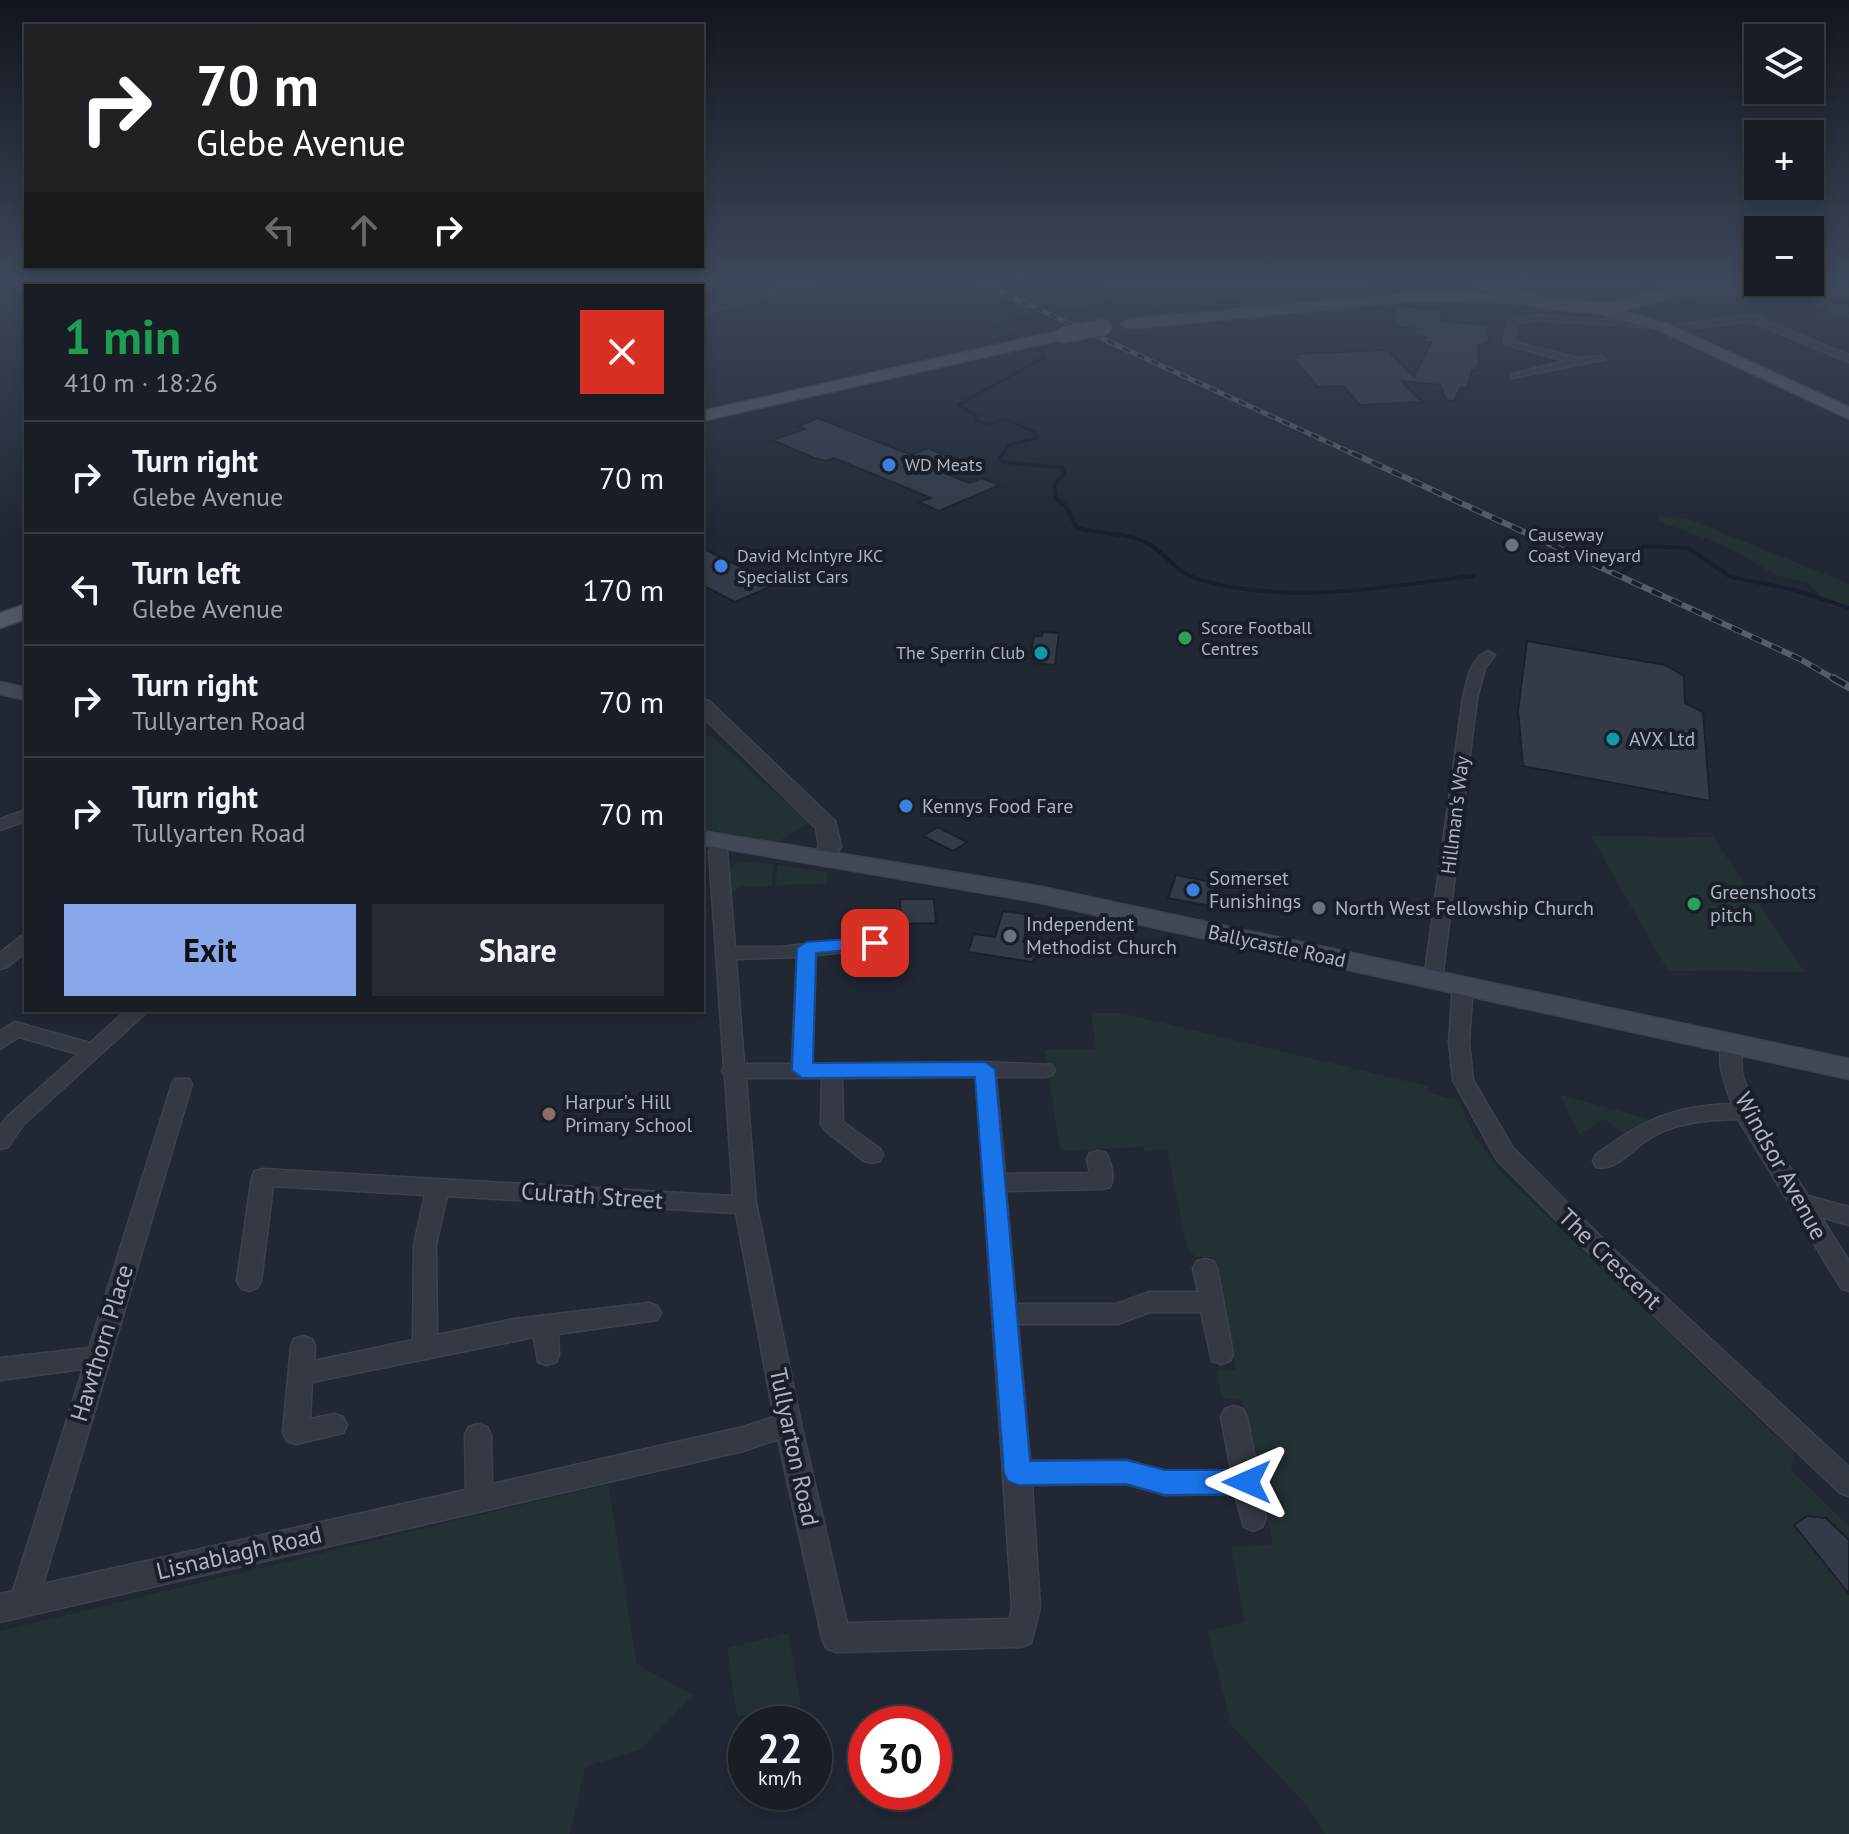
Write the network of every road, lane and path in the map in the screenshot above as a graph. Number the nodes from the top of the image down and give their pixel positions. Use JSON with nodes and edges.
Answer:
{"nodes":[{"id":1,"x":918,"y":367,"type":"edge"},
{"id":2,"x":1555,"y":367,"type":"edge"},
{"id":3,"x":1747,"y":367,"type":"edge"},
{"id":4,"x":1516,"y":376,"type":"dead end"},
{"id":5,"x":1849,"y":414,"type":"edge"},
{"id":6,"x":704,"y":416,"type":"edge"},
{"id":7,"x":24,"y":609,"type":"edge"},
{"id":8,"x":24,"y":610,"type":"edge"},
{"id":9,"x":0,"y":613,"type":"edge"},
{"id":10,"x":0,"y":621,"type":"edge"},
{"id":11,"x":1488,"y":655,"type":"dead end"},
{"id":12,"x":0,"y":688,"type":"edge"},
{"id":13,"x":24,"y":694,"type":"edge"},
{"id":14,"x":704,"y":707,"type":"edge"},
{"id":15,"x":24,"y":816,"type":"edge"},
{"id":16,"x":0,"y":825,"type":"edge"},
{"id":17,"x":712,"y":841,"type":"edge"},
{"id":18,"x":824,"y":858,"type":"junction"},
{"id":19,"x":875,"y":943,"type":"dead end"},
{"id":20,"x":807,"y":948,"type":"junction"},
{"id":21,"x":725,"y":953,"type":"junction"},
{"id":22,"x":1433,"y":979,"type":"junction"},
{"id":23,"x":1463,"y":986,"type":"junction"},
{"id":24,"x":137,"y":1012,"type":"edge"},
{"id":25,"x":0,"y":1042,"type":"edge"},
{"id":26,"x":1731,"y":1045,"type":"junction"},
{"id":27,"x":94,"y":1051,"type":"junction"},
{"id":28,"x":985,"y":1069,"type":"junction"},
{"id":29,"x":1849,"y":1069,"type":"edge"},
{"id":30,"x":802,"y":1070,"type":"junction"},
{"id":31,"x":832,"y":1070,"type":"junction"},
{"id":32,"x":1045,"y":1070,"type":"dead end"},
{"id":33,"x":732,"y":1071,"type":"junction"},
{"id":34,"x":182,"y":1084,"type":"dead end"},
{"id":35,"x":1745,"y":1111,"type":"junction"},
{"id":36,"x":0,"y":1141,"type":"edge"},
{"id":37,"x":872,"y":1155,"type":"dead end"},
{"id":38,"x":1098,"y":1159,"type":"dead end"},
{"id":39,"x":1604,"y":1161,"type":"dead end"},
{"id":40,"x":995,"y":1183,"type":"junction"},
{"id":41,"x":439,"y":1186,"type":"junction"},
{"id":42,"x":745,"y":1203,"type":"junction"},
{"id":43,"x":1802,"y":1203,"type":"junction"},
{"id":44,"x":1849,"y":1216,"type":"edge"},
{"id":45,"x":1205,"y":1268,"type":"dead end"},
{"id":46,"x":249,"y":1281,"type":"dead end"},
{"id":47,"x":1849,"y":1281,"type":"edge"},
{"id":48,"x":1211,"y":1302,"type":"junction"},
{"id":49,"x":649,"y":1313,"type":"dead end"},
{"id":50,"x":1005,"y":1314,"type":"junction"},
{"id":51,"x":545,"y":1326,"type":"junction"},
{"id":52,"x":303,"y":1346,"type":"dead end"},
{"id":53,"x":425,"y":1347,"type":"junction"},
{"id":54,"x":1221,"y":1354,"type":"dead end"},
{"id":55,"x":547,"y":1355,"type":"dead end"},
{"id":56,"x":98,"y":1357,"type":"junction"},
{"id":57,"x":0,"y":1369,"type":"edge"},
{"id":58,"x":302,"y":1374,"type":"junction"},
{"id":59,"x":1234,"y":1417,"type":"dead end"},
{"id":60,"x":788,"y":1424,"type":"junction"},
{"id":61,"x":334,"y":1425,"type":"dead end"},
{"id":62,"x":478,"y":1435,"type":"dead end"},
{"id":63,"x":1018,"y":1473,"type":"junction"},
{"id":64,"x":1247,"y":1482,"type":"junction"},
{"id":65,"x":1849,"y":1484,"type":"edge"},
{"id":66,"x":479,"y":1499,"type":"junction"},
{"id":67,"x":1253,"y":1518,"type":"dead end"},
{"id":68,"x":12,"y":1605,"type":"edge"}],
"edges":[{"from":1,"to":6,"type":"main road","bridge":true},
{"from":2,"to":4,"type":"street"},
{"from":3,"to":5,"type":"main road"},
{"from":7,"to":9,"type":"main road"},
{"from":8,"to":10,"type":"main road"},
{"from":11,"to":22,"type":"street","name":"Hillman's Way"},
{"from":12,"to":13,"type":"main road"},
{"from":14,"to":18,"type":"street"},
{"from":15,"to":16,"type":"street"},
{"from":17,"to":18,"type":"main road","name":"Ballycastle Road"},
{"from":17,"to":21,"type":"street","name":"Tullyarton Road"},
{"from":18,"to":22,"type":"main road","name":"Ballycastle Road"},
{"from":19,"to":20,"type":"street"},
{"from":20,"to":21,"type":"street"},
{"from":20,"to":30,"type":"street"},
{"from":21,"to":33,"type":"street","name":"Tullyarton Road"},
{"from":22,"to":23,"type":"main road","name":"Ballycastle Road"},
{"from":23,"to":26,"type":"main road","name":"Ballycastle Road"},
{"from":23,"to":65,"type":"street","name":"The Crescent"},
{"from":24,"to":27,"type":"street"},
{"from":25,"to":27,"type":"street"},
{"from":26,"to":29,"type":"main road","name":"Ballycastle Road"},
{"from":26,"to":35,"type":"street","name":"Windsor Avenue"},
{"from":27,"to":36,"type":"street"},
{"from":28,"to":31,"type":"street"},
{"from":28,"to":32,"type":"street"},
{"from":28,"to":40,"type":"street"},
{"from":30,"to":31,"type":"street"},
{"from":30,"to":33,"type":"street"},
{"from":31,"to":37,"type":"street"},
{"from":33,"to":42,"type":"street","name":"Tullyarton Road"},
{"from":34,"to":56,"type":"street","name":"Hawthorn Place"},
{"from":35,"to":39,"type":"street"},
{"from":35,"to":43,"type":"street","name":"Windsor Avenue"},
{"from":38,"to":40,"type":"street"},
{"from":40,"to":50,"type":"street"},
{"from":41,"to":42,"type":"street","name":"Culrath Street"},
{"from":41,"to":46,"type":"street","name":"Culrath Street"},
{"from":41,"to":53,"type":"street"},
{"from":42,"to":60,"type":"street","name":"Tullyarton Road"},
{"from":43,"to":44,"type":"street"},
{"from":43,"to":47,"type":"street","name":"Windsor Avenue"},
{"from":45,"to":48,"type":"street"},
{"from":48,"to":50,"type":"street"},
{"from":48,"to":54,"type":"street"},
{"from":49,"to":51,"type":"street"},
{"from":50,"to":63,"type":"street"},
{"from":51,"to":53,"type":"street"},
{"from":51,"to":55,"type":"street"},
{"from":52,"to":58,"type":"street"},
{"from":53,"to":58,"type":"street"},
{"from":56,"to":57,"type":"street"},
{"from":56,"to":68,"type":"street","name":"Hawthorn Place"},
{"from":58,"to":61,"type":"street"},
{"from":59,"to":64,"type":"street"},
{"from":60,"to":63,"type":"street","name":"Tullyarton Road"},
{"from":60,"to":66,"type":"street","name":"Lisnablagh Road"},
{"from":62,"to":66,"type":"street"},
{"from":63,"to":64,"type":"street"},
{"from":64,"to":67,"type":"street"},
{"from":66,"to":68,"type":"street","name":"Lisnablagh Road"}]}
